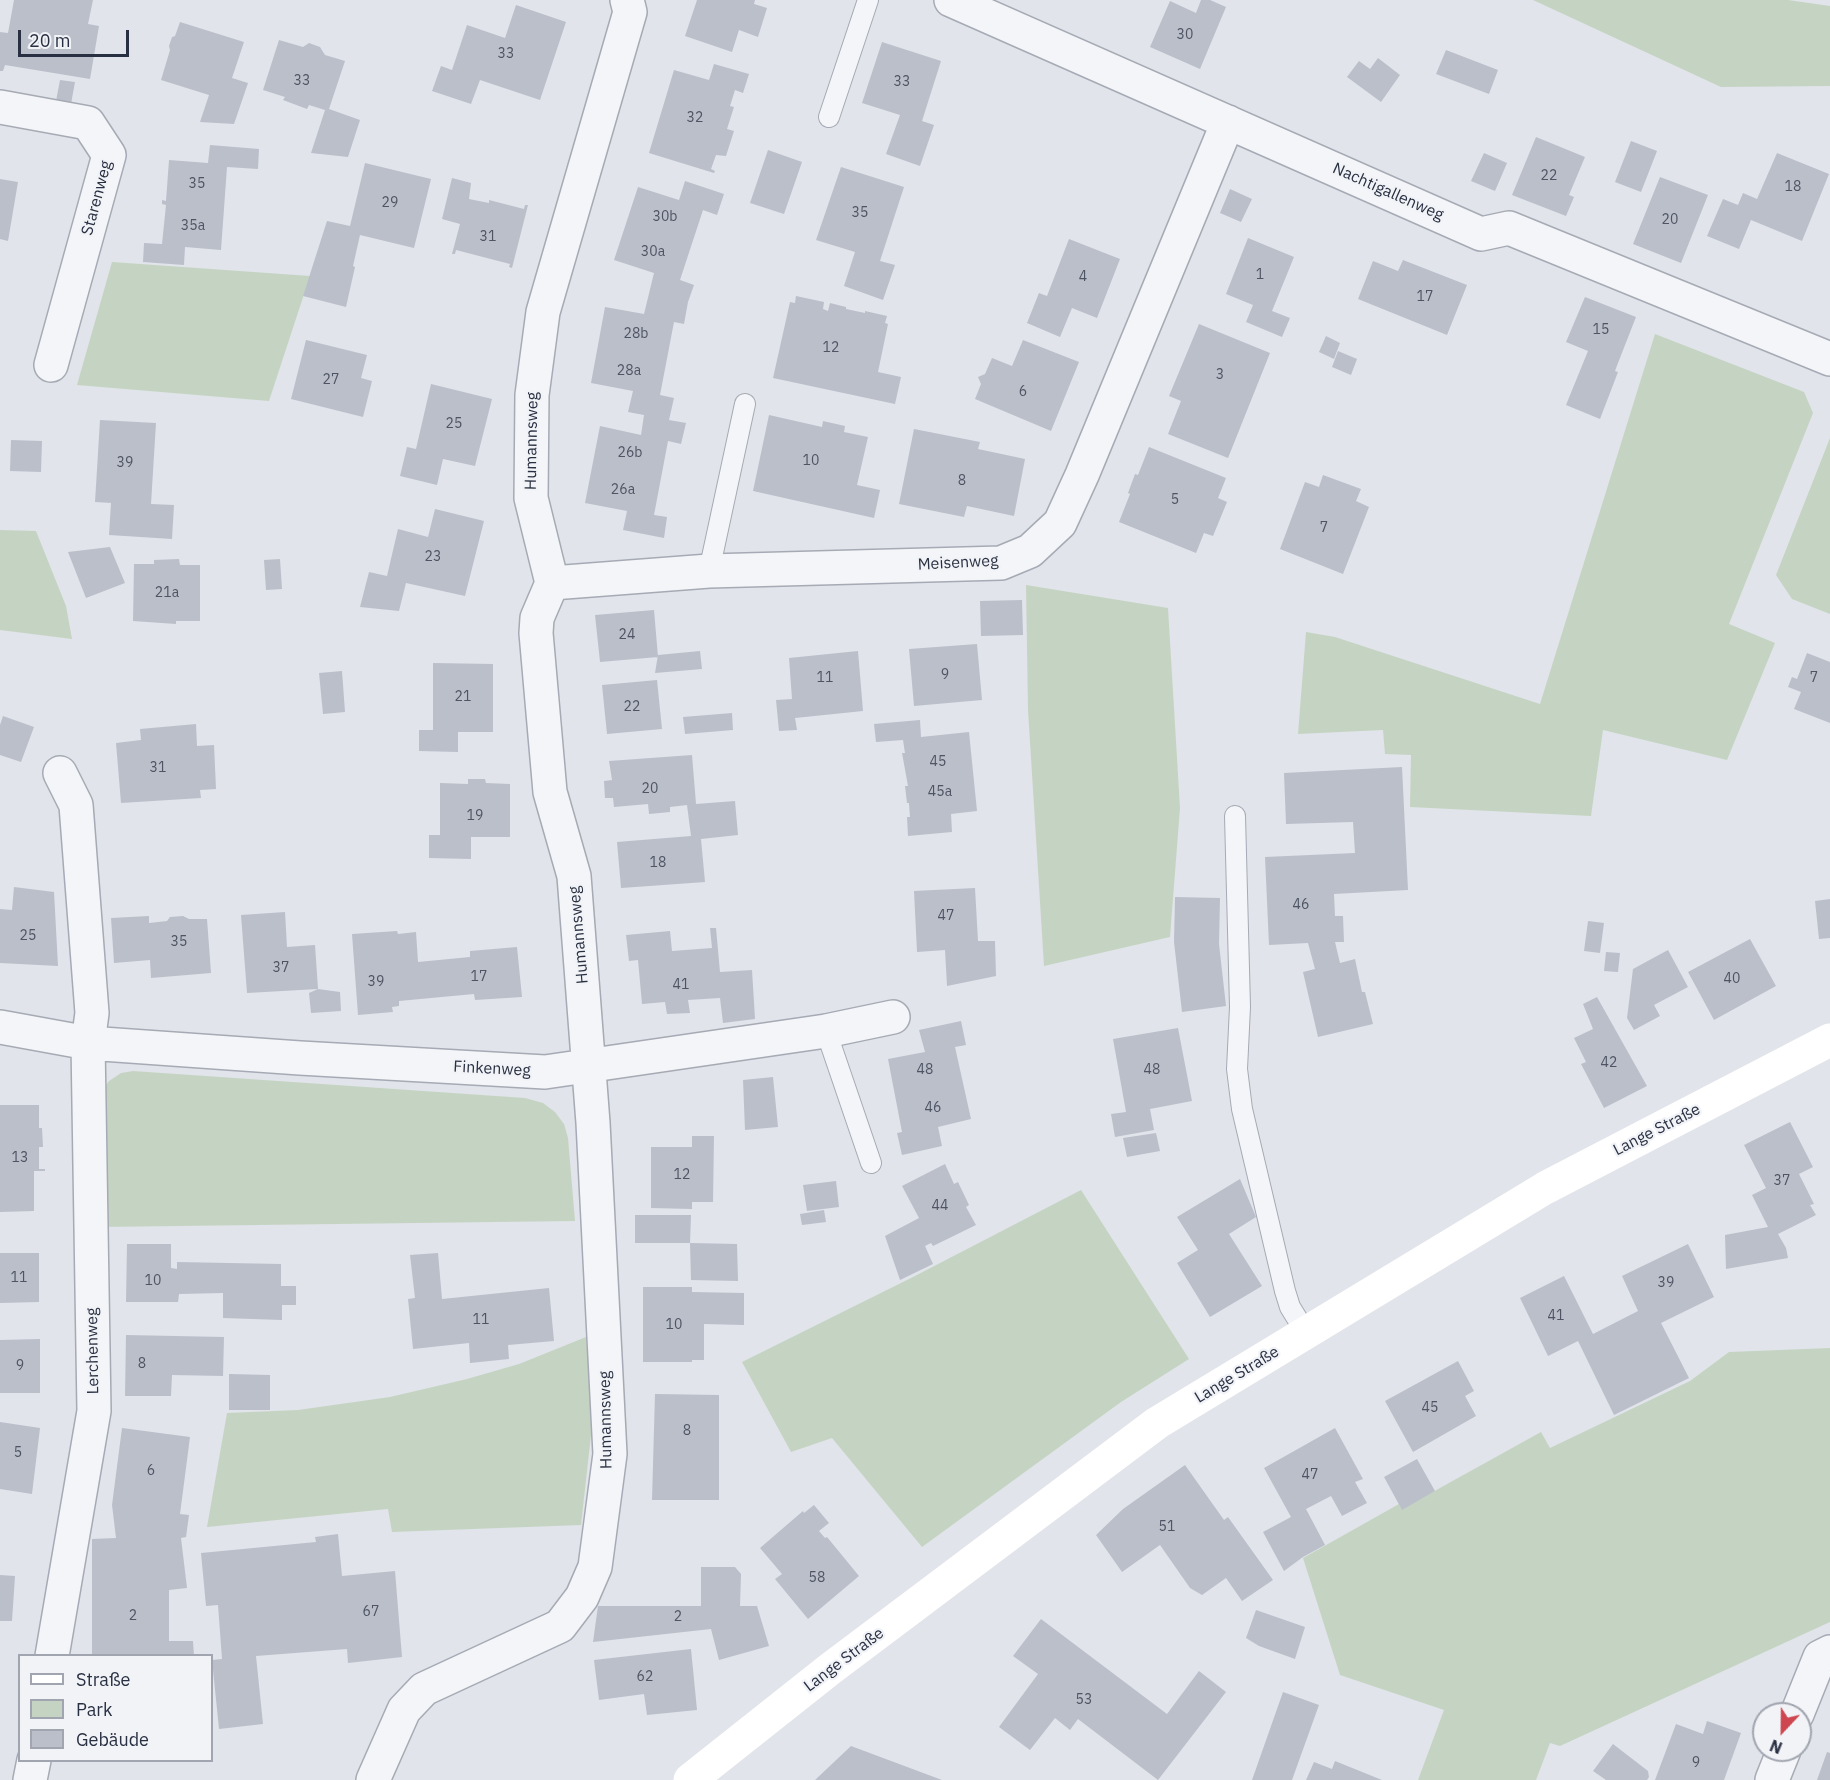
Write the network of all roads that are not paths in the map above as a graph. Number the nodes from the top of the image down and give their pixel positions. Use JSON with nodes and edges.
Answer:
{"nodes":[{"id":1,"x":627,"y":0,"type":"edge"},
{"id":2,"x":868,"y":0,"type":"edge"},
{"id":3,"x":951,"y":0,"type":"edge"},
{"id":4,"x":0,"y":107,"type":"edge"},
{"id":5,"x":830,"y":117,"type":"dead end"},
{"id":6,"x":1228,"y":122,"type":"junction"},
{"id":7,"x":1830,"y":359,"type":"edge"},
{"id":8,"x":51,"y":365,"type":"dead end"},
{"id":9,"x":745,"y":404,"type":"dead end"},
{"id":10,"x":709,"y":571,"type":"junction"},
{"id":11,"x":552,"y":583,"type":"junction"},
{"id":12,"x":60,"y":773,"type":"dead end"},
{"id":13,"x":1235,"y":816,"type":"dead end"},
{"id":14,"x":893,"y":1017,"type":"dead end"},
{"id":15,"x":0,"y":1027,"type":"edge"},
{"id":16,"x":826,"y":1031,"type":"junction"},
{"id":17,"x":1830,"y":1040,"type":"edge"},
{"id":18,"x":88,"y":1043,"type":"junction"},
{"id":19,"x":590,"y":1065,"type":"junction"},
{"id":20,"x":871,"y":1163,"type":"dead end"},
{"id":21,"x":1306,"y":1333,"type":"junction"},
{"id":22,"x":1830,"y":1652,"type":"edge"},
{"id":23,"x":52,"y":1654,"type":"edge"},
{"id":24,"x":1802,"y":1702,"type":"edge"},
{"id":25,"x":34,"y":1762,"type":"edge"},
{"id":26,"x":1779,"y":1762,"type":"edge"},
{"id":27,"x":30,"y":1780,"type":"edge"},
{"id":28,"x":373,"y":1780,"type":"edge"},
{"id":29,"x":690,"y":1780,"type":"edge"},
{"id":30,"x":1772,"y":1780,"type":"edge"}],
"edges":[{"from":1,"to":11,"type":"street","name":"Humannsweg"},
{"from":2,"to":5,"type":"lane"},
{"from":3,"to":6,"type":"street","name":"Nachtigallenweg"},
{"from":4,"to":8,"type":"street","name":"Starenweg"},
{"from":6,"to":7,"type":"street","name":"Nachtigallenweg"},
{"from":6,"to":10,"type":"street","name":"Meisenweg"},
{"from":9,"to":10,"type":"lane"},
{"from":10,"to":11,"type":"street","name":"Meisenweg"},
{"from":11,"to":19,"type":"street","name":"Humannsweg"},
{"from":12,"to":18,"type":"street"},
{"from":13,"to":21,"type":"lane"},
{"from":14,"to":16,"type":"street","name":"Finkenweg"},
{"from":15,"to":18,"type":"street","name":"Finkenweg"},
{"from":16,"to":19,"type":"street","name":"Finkenweg"},
{"from":16,"to":20,"type":"lane"},
{"from":17,"to":21,"type":"main road","name":"Lange Straße"},
{"from":18,"to":19,"type":"street","name":"Finkenweg"},
{"from":18,"to":23,"type":"street","name":"Lerchenweg"},
{"from":19,"to":28,"type":"street","name":"Humannsweg"},
{"from":21,"to":29,"type":"main road","name":"Lange Straße"},
{"from":22,"to":24,"type":"street"},
{"from":25,"to":27,"type":"street"},
{"from":26,"to":30,"type":"street"}]}
